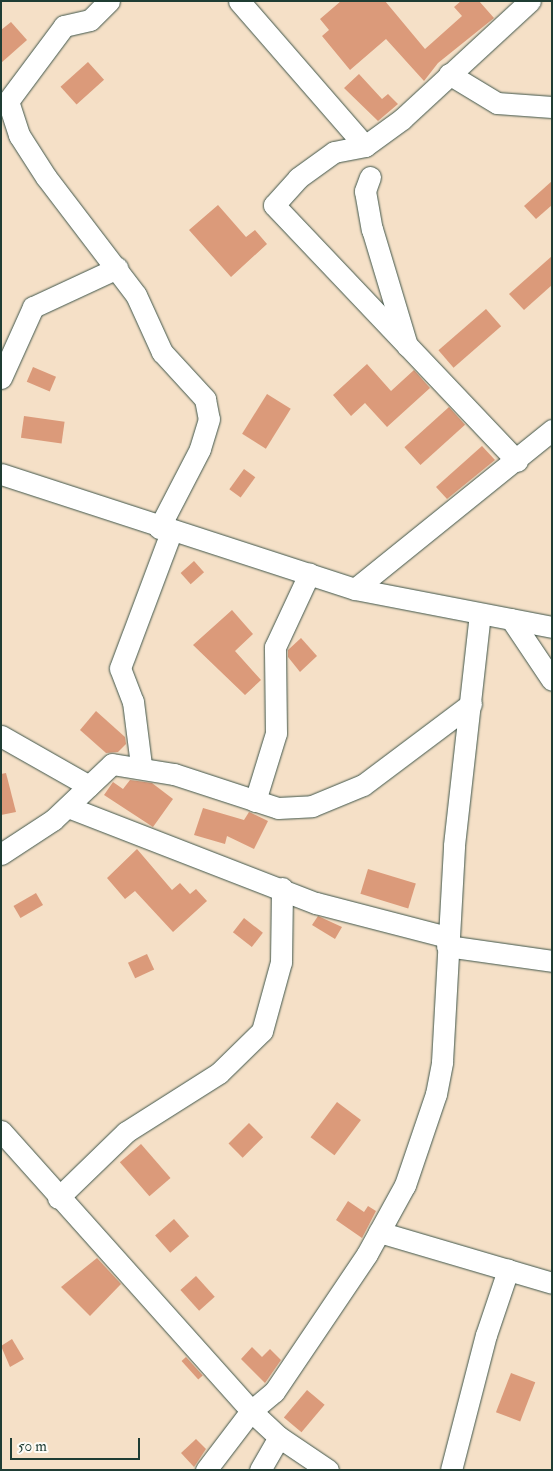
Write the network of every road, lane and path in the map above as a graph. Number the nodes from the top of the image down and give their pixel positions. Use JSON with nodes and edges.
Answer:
{"nodes":[{"id":1,"x":109,"y":1,"type":"edge"},
{"id":2,"x":239,"y":1,"type":"edge"},
{"id":3,"x":530,"y":1,"type":"edge"},
{"id":4,"x":449,"y":74,"type":"junction"},
{"id":5,"x":5,"y":104,"type":"edge"},
{"id":6,"x":552,"y":107,"type":"edge"},
{"id":7,"x":365,"y":146,"type":"junction"},
{"id":8,"x":370,"y":177,"type":"dead end"},
{"id":9,"x":118,"y":268,"type":"junction"},
{"id":10,"x":409,"y":351,"type":"junction"},
{"id":11,"x":1,"y":378,"type":"edge"},
{"id":12,"x":552,"y":430,"type":"edge"},
{"id":13,"x":517,"y":461,"type":"junction"},
{"id":14,"x":1,"y":474,"type":"edge"},
{"id":15,"x":165,"y":530,"type":"junction"},
{"id":16,"x":309,"y":574,"type":"junction"},
{"id":17,"x":356,"y":588,"type":"junction"},
{"id":18,"x":480,"y":614,"type":"junction"},
{"id":19,"x":511,"y":619,"type":"junction"},
{"id":20,"x":552,"y":627,"type":"edge"},
{"id":21,"x":552,"y":680,"type":"edge"},
{"id":22,"x":471,"y":704,"type":"junction"},
{"id":23,"x":1,"y":736,"type":"edge"},
{"id":24,"x":141,"y":765,"type":"junction"},
{"id":25,"x":89,"y":786,"type":"junction"},
{"id":26,"x":255,"y":801,"type":"junction"},
{"id":27,"x":68,"y":807,"type":"junction"},
{"id":28,"x":1,"y":854,"type":"edge"},
{"id":29,"x":282,"y":888,"type":"junction"},
{"id":30,"x":447,"y":942,"type":"junction"},
{"id":31,"x":552,"y":961,"type":"edge"},
{"id":32,"x":1,"y":1131,"type":"edge"},
{"id":33,"x":58,"y":1198,"type":"junction"},
{"id":34,"x":379,"y":1232,"type":"junction"},
{"id":35,"x":508,"y":1270,"type":"junction"},
{"id":36,"x":552,"y":1283,"type":"edge"},
{"id":37,"x":251,"y":1411,"type":"junction"},
{"id":38,"x":279,"y":1437,"type":"junction"},
{"id":39,"x":206,"y":1470,"type":"edge"},
{"id":40,"x":260,"y":1470,"type":"edge"},
{"id":41,"x":328,"y":1470,"type":"edge"},
{"id":42,"x":451,"y":1470,"type":"edge"}],
"edges":[{"from":1,"to":5,"type":"street"},
{"from":2,"to":7,"type":"street"},
{"from":3,"to":4,"type":"street"},
{"from":4,"to":6,"type":"street"},
{"from":4,"to":7,"type":"street"},
{"from":5,"to":9,"type":"street"},
{"from":7,"to":10,"type":"street"},
{"from":8,"to":10,"type":"street"},
{"from":9,"to":11,"type":"street"},
{"from":9,"to":15,"type":"street"},
{"from":10,"to":13,"type":"street"},
{"from":12,"to":13,"type":"street"},
{"from":13,"to":17,"type":"street"},
{"from":14,"to":15,"type":"street"},
{"from":15,"to":16,"type":"street"},
{"from":15,"to":24,"type":"street"},
{"from":16,"to":17,"type":"street"},
{"from":16,"to":26,"type":"street"},
{"from":17,"to":18,"type":"street"},
{"from":18,"to":19,"type":"street"},
{"from":18,"to":22,"type":"street"},
{"from":19,"to":20,"type":"street"},
{"from":19,"to":21,"type":"street"},
{"from":22,"to":26,"type":"street"},
{"from":22,"to":30,"type":"street"},
{"from":23,"to":25,"type":"street"},
{"from":24,"to":25,"type":"street"},
{"from":24,"to":26,"type":"street"},
{"from":25,"to":27,"type":"street"},
{"from":27,"to":28,"type":"street"},
{"from":27,"to":29,"type":"street"},
{"from":29,"to":30,"type":"street"},
{"from":29,"to":33,"type":"street"},
{"from":30,"to":31,"type":"street"},
{"from":30,"to":34,"type":"street"},
{"from":32,"to":33,"type":"street"},
{"from":33,"to":37,"type":"street"},
{"from":34,"to":35,"type":"street"},
{"from":34,"to":37,"type":"street"},
{"from":35,"to":36,"type":"street"},
{"from":35,"to":42,"type":"street"},
{"from":37,"to":38,"type":"street"},
{"from":37,"to":39,"type":"street"},
{"from":38,"to":40,"type":"street"},
{"from":38,"to":41,"type":"street"}]}
